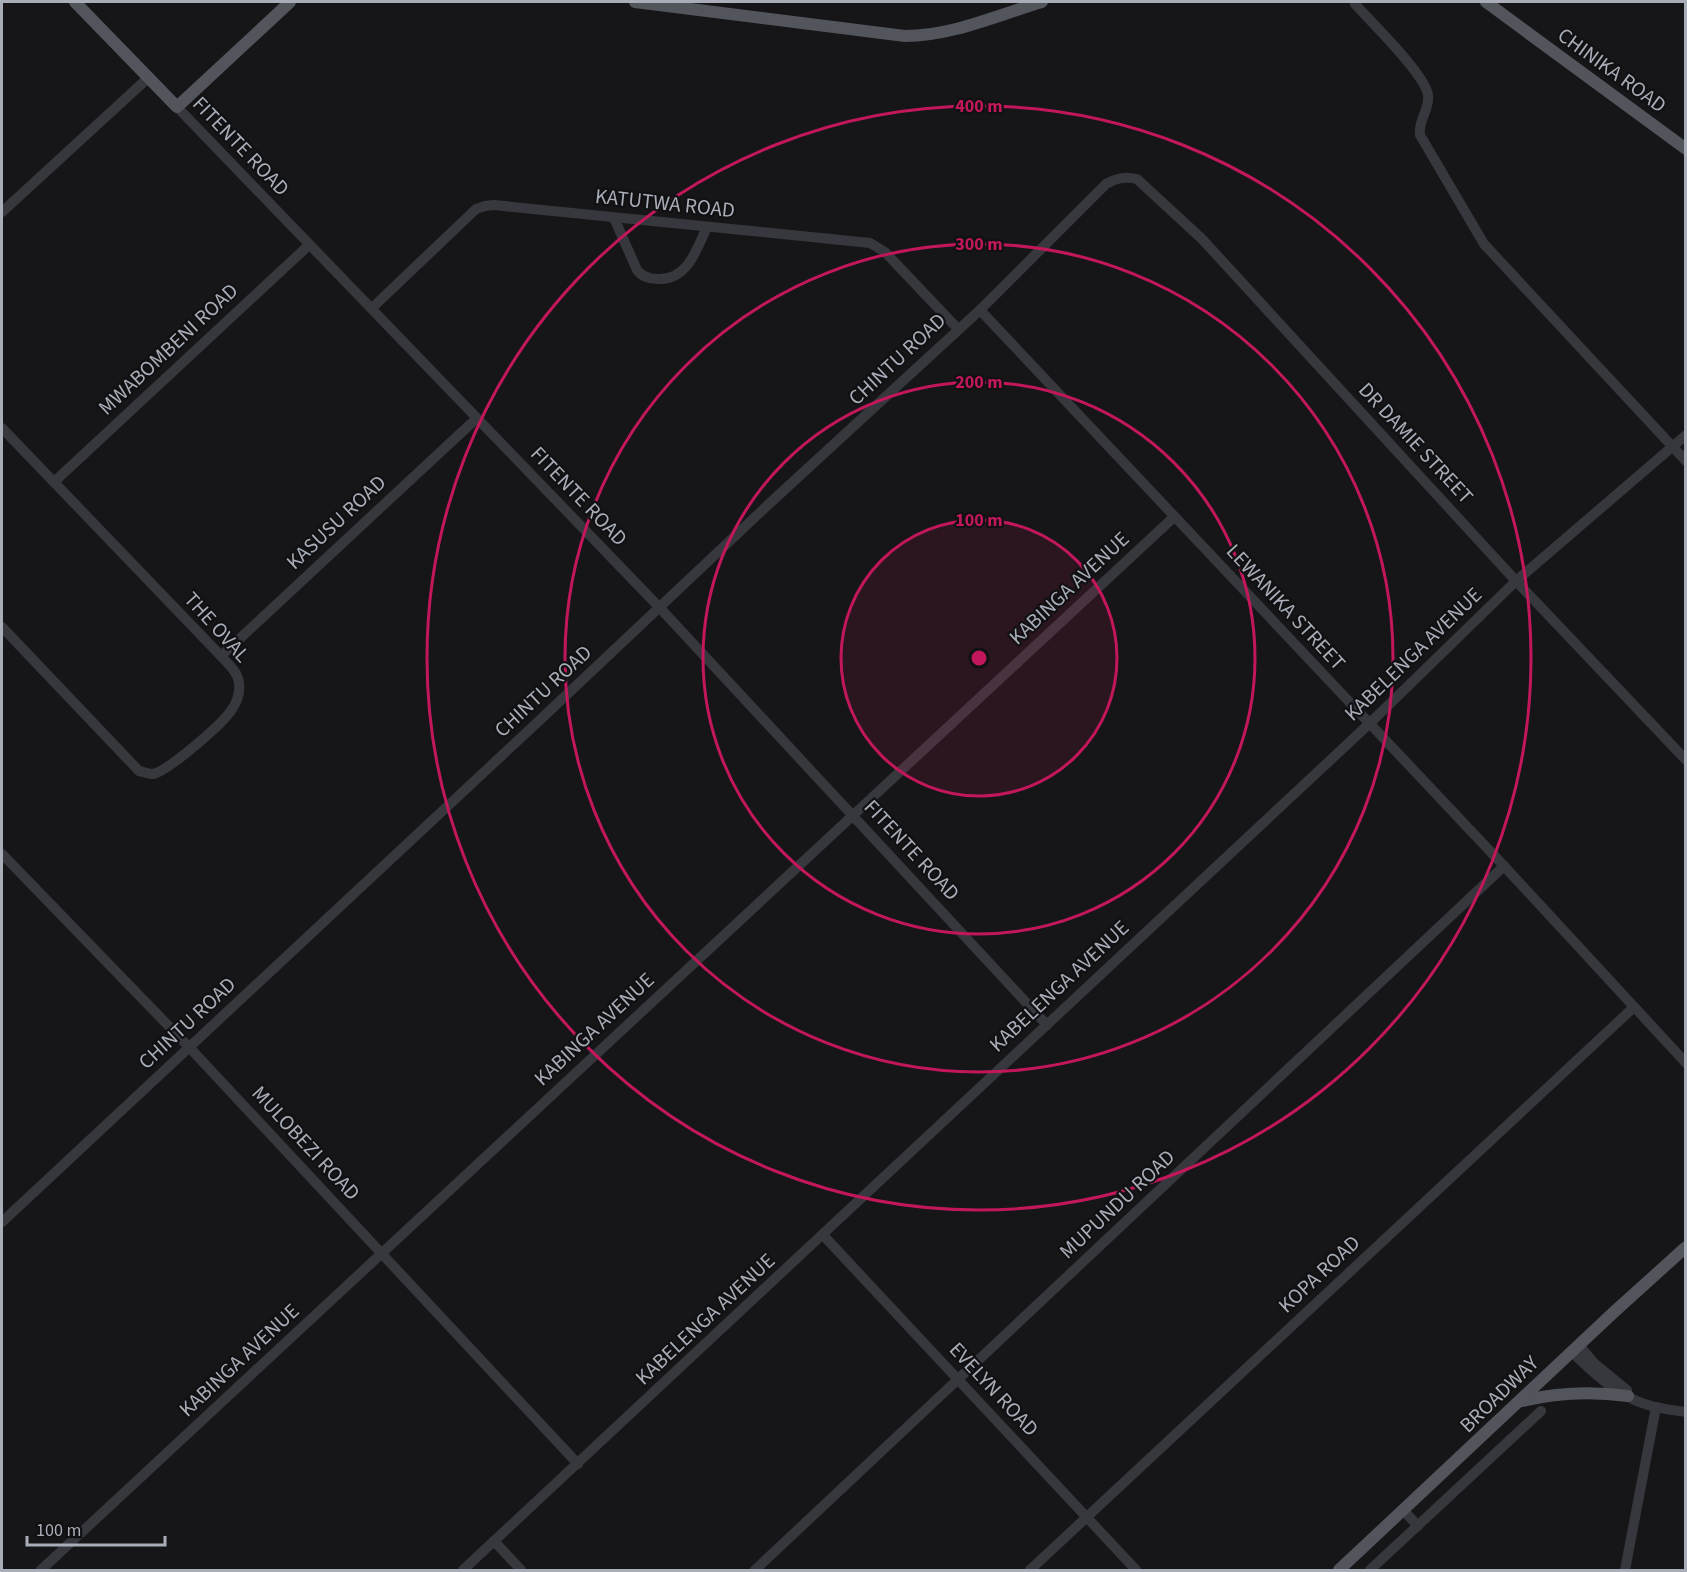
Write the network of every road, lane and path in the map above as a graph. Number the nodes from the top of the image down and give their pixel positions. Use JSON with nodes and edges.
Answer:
{"nodes":[{"id":1,"x":75,"y":2,"type":"edge"},
{"id":2,"x":290,"y":2,"type":"edge"},
{"id":3,"x":635,"y":2,"type":"edge"},
{"id":4,"x":1042,"y":2,"type":"edge"},
{"id":5,"x":1486,"y":2,"type":"edge"},
{"id":6,"x":1355,"y":4,"type":"dead end"},
{"id":7,"x":148,"y":78,"type":"junction"},
{"id":8,"x":177,"y":107,"type":"junction"},
{"id":9,"x":1686,"y":149,"type":"edge"},
{"id":10,"x":1106,"y":184,"type":"joint"},
{"id":11,"x":2,"y":212,"type":"edge"},
{"id":12,"x":614,"y":218,"type":"junction"},
{"id":13,"x":707,"y":227,"type":"junction"},
{"id":14,"x":309,"y":245,"type":"junction"},
{"id":15,"x":372,"y":308,"type":"junction"},
{"id":16,"x":980,"y":310,"type":"junction"},
{"id":17,"x":958,"y":329,"type":"junction"},
{"id":18,"x":477,"y":418,"type":"junction"},
{"id":19,"x":2,"y":428,"type":"edge"},
{"id":20,"x":1686,"y":435,"type":"edge"},
{"id":21,"x":1673,"y":446,"type":"junction"},
{"id":22,"x":1686,"y":460,"type":"edge"},
{"id":23,"x":54,"y":482,"type":"junction"},
{"id":24,"x":1174,"y":517,"type":"junction"},
{"id":25,"x":1516,"y":581,"type":"junction"},
{"id":26,"x":660,"y":608,"type":"junction"},
{"id":27,"x":2,"y":627,"type":"edge"},
{"id":28,"x":221,"y":656,"type":"junction"},
{"id":29,"x":1369,"y":724,"type":"junction"},
{"id":30,"x":1686,"y":760,"type":"edge"},
{"id":31,"x":854,"y":815,"type":"junction"},
{"id":32,"x":3,"y":859,"type":"edge"},
{"id":33,"x":1504,"y":866,"type":"junction"},
{"id":34,"x":1634,"y":1007,"type":"junction"},
{"id":35,"x":1047,"y":1025,"type":"junction"},
{"id":36,"x":189,"y":1047,"type":"junction"},
{"id":37,"x":1686,"y":1063,"type":"edge"},
{"id":38,"x":2,"y":1222,"type":"edge"},
{"id":39,"x":823,"y":1235,"type":"junction"},
{"id":40,"x":1686,"y":1247,"type":"edge"},
{"id":41,"x":382,"y":1253,"type":"junction"},
{"id":42,"x":1575,"y":1349,"type":"junction"},
{"id":43,"x":959,"y":1380,"type":"junction"},
{"id":44,"x":1633,"y":1398,"type":"junction"},
{"id":45,"x":1521,"y":1401,"type":"junction"},
{"id":46,"x":1656,"y":1407,"type":"junction"},
{"id":47,"x":1541,"y":1411,"type":"dead end"},
{"id":48,"x":1686,"y":1412,"type":"edge"},
{"id":49,"x":578,"y":1464,"type":"junction"},
{"id":50,"x":1404,"y":1511,"type":"junction"},
{"id":51,"x":1088,"y":1518,"type":"junction"},
{"id":52,"x":1418,"y":1526,"type":"junction"},
{"id":53,"x":494,"y":1541,"type":"junction"},
{"id":54,"x":42,"y":1570,"type":"edge"},
{"id":55,"x":463,"y":1570,"type":"edge"},
{"id":56,"x":521,"y":1570,"type":"edge"},
{"id":57,"x":755,"y":1570,"type":"edge"},
{"id":58,"x":1030,"y":1570,"type":"edge"},
{"id":59,"x":1137,"y":1570,"type":"edge"},
{"id":60,"x":1341,"y":1570,"type":"edge"},
{"id":61,"x":1370,"y":1570,"type":"edge"},
{"id":62,"x":1625,"y":1570,"type":"edge"}],
"edges":[{"from":1,"to":7,"type":"main road","name":"FITENTE ROAD"},
{"from":2,"to":8,"type":"main road"},
{"from":3,"to":4,"type":"main road"},
{"from":5,"to":9,"type":"main road","name":"CHINIKA ROAD"},
{"from":6,"to":21,"type":"street"},
{"from":7,"to":8,"type":"main road","name":"FITENTE ROAD"},
{"from":7,"to":11,"type":"street"},
{"from":8,"to":14,"type":"street","name":"FITENTE ROAD"},
{"from":10,"to":16,"type":"street","name":"CHINTU ROAD"},
{"from":10,"to":25,"type":"street","name":"DR DAMIE STREET"},
{"from":12,"to":13,"type":"street","name":"KATUTWA ROAD"},
{"from":12,"to":13,"type":"street"},
{"from":12,"to":15,"type":"street","name":"KATUTWA ROAD"},
{"from":13,"to":17,"type":"street","name":"KATUTWA ROAD"},
{"from":14,"to":15,"type":"street","name":"FITENTE ROAD"},
{"from":14,"to":23,"type":"street","name":"MWABOMBENI ROAD"},
{"from":15,"to":18,"type":"street","name":"FITENTE ROAD"},
{"from":16,"to":17,"type":"street","name":"CHINTU ROAD"},
{"from":16,"to":24,"type":"street","name":"LEWANIKA STREET"},
{"from":17,"to":26,"type":"street","name":"CHINTU ROAD"},
{"from":18,"to":26,"type":"street","name":"FITENTE ROAD"},
{"from":18,"to":28,"type":"street","name":"KASUSU ROAD"},
{"from":19,"to":23,"type":"street","name":"THE OVAL"},
{"from":20,"to":21,"type":"street","name":"KABELENGA AVENUE"},
{"from":21,"to":22,"type":"street"},
{"from":21,"to":25,"type":"street","name":"KABELENGA AVENUE"},
{"from":23,"to":28,"type":"street","name":"THE OVAL"},
{"from":24,"to":29,"type":"street","name":"LEWANIKA STREET"},
{"from":24,"to":31,"type":"street","name":"KABINGA AVENUE"},
{"from":25,"to":29,"type":"street","name":"KABELENGA AVENUE"},
{"from":25,"to":30,"type":"street","name":"DR DAMIE STREET"},
{"from":26,"to":31,"type":"street","name":"FITENTE ROAD"},
{"from":26,"to":36,"type":"street","name":"CHINTU ROAD"},
{"from":27,"to":28,"type":"street","name":"THE OVAL"},
{"from":29,"to":33,"type":"street","name":"LEWANIKA STREET"},
{"from":29,"to":35,"type":"street","name":"KABELENGA AVENUE"},
{"from":31,"to":35,"type":"street","name":"FITENTE ROAD"},
{"from":31,"to":41,"type":"street","name":"KABINGA AVENUE"},
{"from":32,"to":36,"type":"street","name":"MULOBEZI ROAD"},
{"from":33,"to":34,"type":"street","name":"LEWANIKA STREET"},
{"from":33,"to":43,"type":"street","name":"MUPUNDU ROAD"},
{"from":34,"to":37,"type":"street","name":"LEWANIKA STREET"},
{"from":34,"to":51,"type":"street","name":"KOPA ROAD"},
{"from":35,"to":39,"type":"street","name":"KABELENGA AVENUE"},
{"from":36,"to":38,"type":"street","name":"CHINTU ROAD"},
{"from":36,"to":41,"type":"street","name":"MULOBEZI ROAD"},
{"from":39,"to":43,"type":"street","name":"EVELYN ROAD"},
{"from":39,"to":49,"type":"street","name":"KABELENGA AVENUE"},
{"from":40,"to":42,"type":"main road","name":"BROADWAY"},
{"from":41,"to":49,"type":"street","name":"MULOBEZI ROAD"},
{"from":41,"to":54,"type":"street","name":"KABINGA AVENUE"},
{"from":42,"to":44,"type":"street"},
{"from":42,"to":45,"type":"main road","name":"BROADWAY"},
{"from":43,"to":51,"type":"street","name":"EVELYN ROAD"},
{"from":43,"to":57,"type":"street","name":"MUPUNDU ROAD"},
{"from":44,"to":45,"type":"main road"},
{"from":44,"to":46,"type":"street"},
{"from":45,"to":50,"type":"main road","name":"BROADWAY"},
{"from":46,"to":48,"type":"street"},
{"from":46,"to":62,"type":"street"},
{"from":47,"to":52,"type":"street"},
{"from":49,"to":53,"type":"street","name":"KABELENGA AVENUE"},
{"from":50,"to":52,"type":"street"},
{"from":50,"to":60,"type":"main road","name":"BROADWAY"},
{"from":51,"to":58,"type":"street","name":"KOPA ROAD"},
{"from":51,"to":59,"type":"street","name":"EVELYN ROAD"},
{"from":52,"to":61,"type":"street"},
{"from":53,"to":55,"type":"street","name":"KABELENGA AVENUE"},
{"from":53,"to":56,"type":"street"}]}
